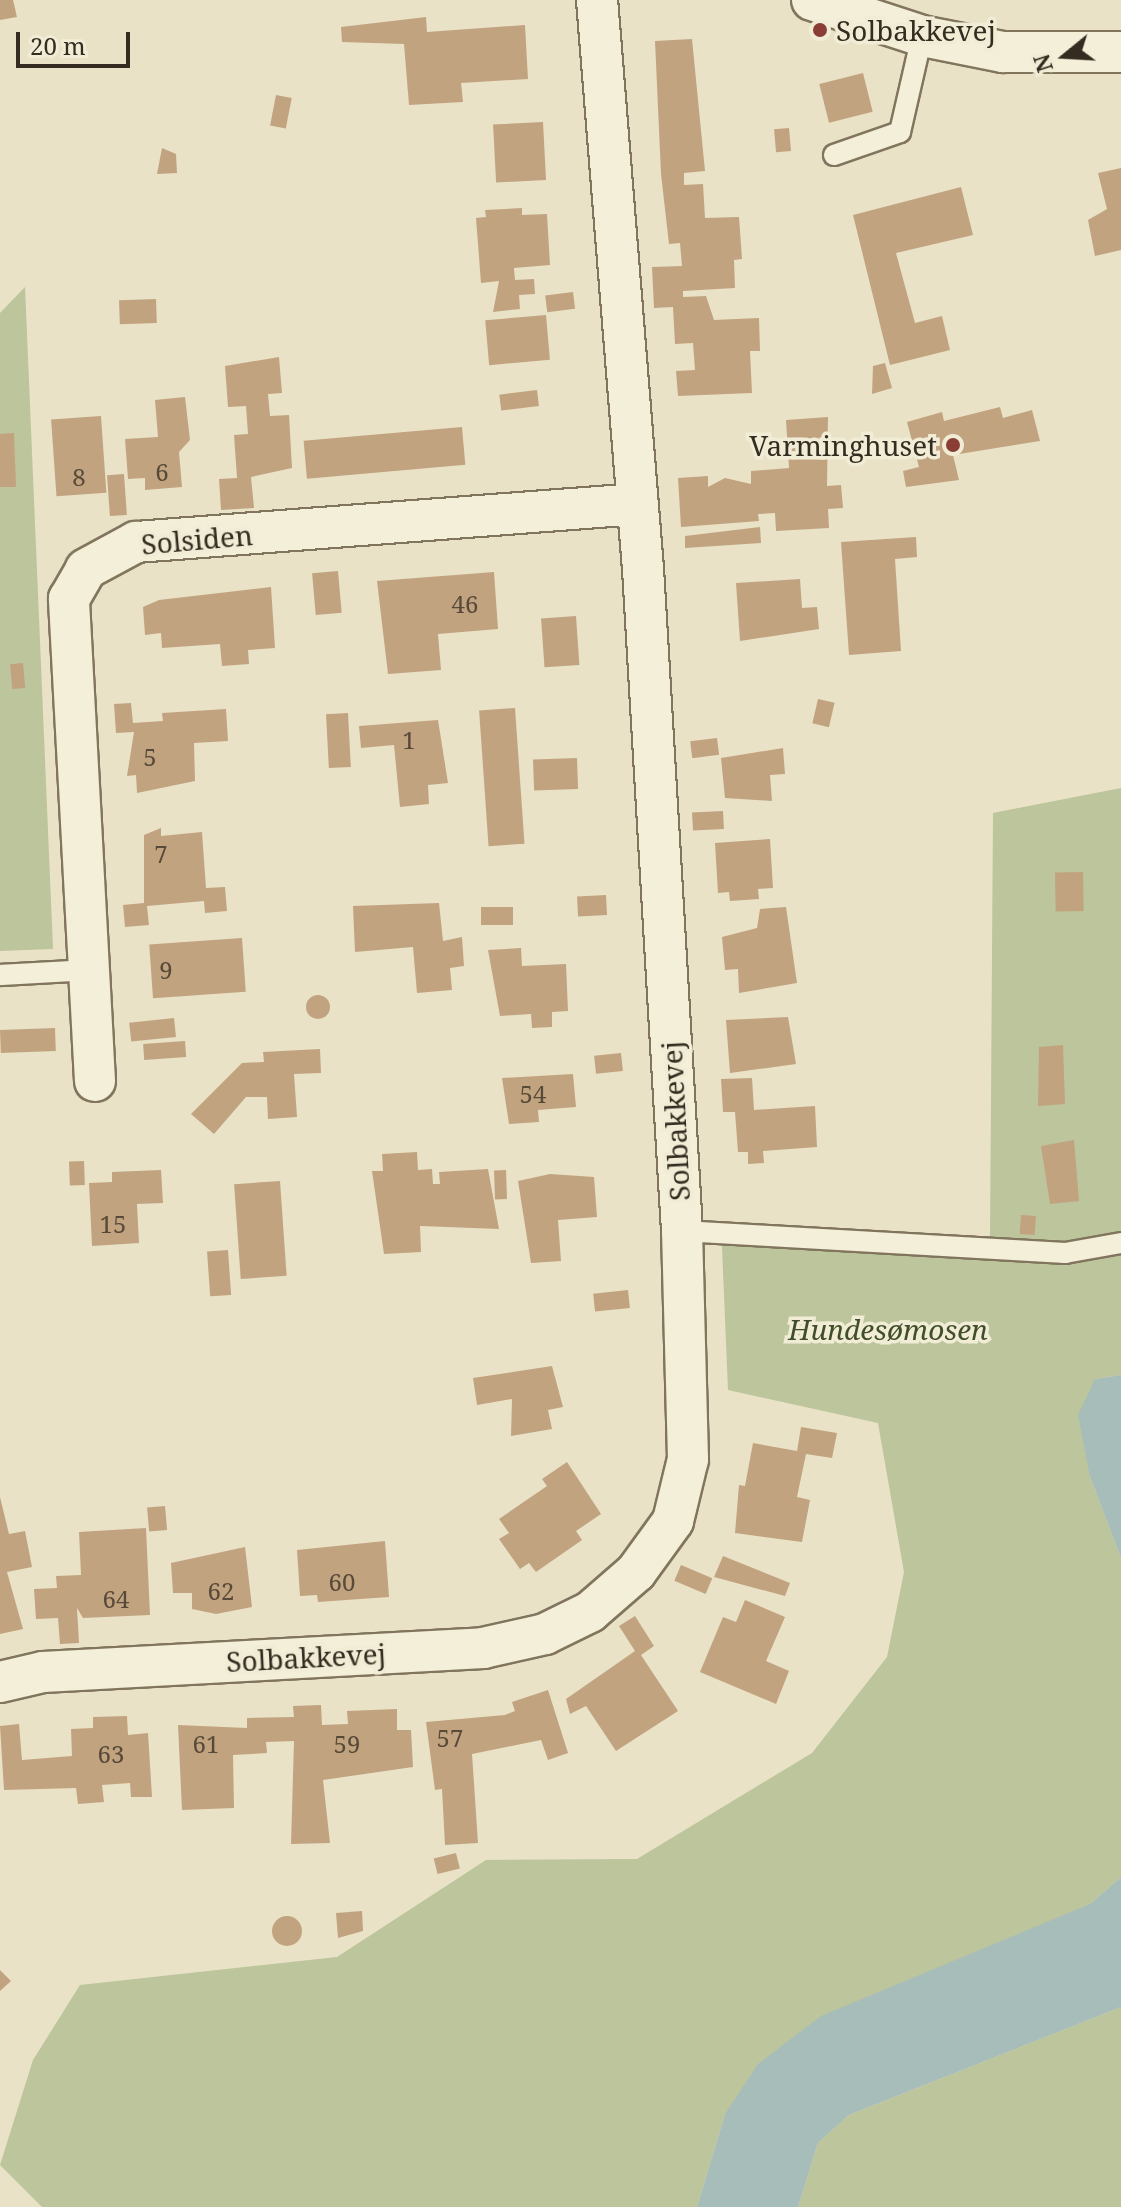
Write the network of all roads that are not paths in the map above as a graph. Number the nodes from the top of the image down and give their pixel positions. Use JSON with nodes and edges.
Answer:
{"nodes":[{"id":1,"x":597,"y":0,"type":"edge"},
{"id":2,"x":812,"y":0,"type":"edge"},
{"id":3,"x":922,"y":36,"type":"junction"},
{"id":4,"x":1121,"y":52,"type":"edge"},
{"id":5,"x":834,"y":155,"type":"dead end"},
{"id":6,"x":638,"y":504,"type":"junction"},
{"id":7,"x":89,"y":970,"type":"junction"},
{"id":8,"x":0,"y":975,"type":"edge"},
{"id":9,"x":95,"y":1081,"type":"dead end"},
{"id":10,"x":682,"y":1231,"type":"junction"},
{"id":11,"x":1121,"y":1243,"type":"edge"},
{"id":12,"x":0,"y":1682,"type":"edge"}],
"edges":[{"from":1,"to":6,"type":"street","name":"Solbakkevej"},
{"from":2,"to":3,"type":"street"},
{"from":3,"to":4,"type":"street"},
{"from":3,"to":5,"type":"lane"},
{"from":6,"to":7,"type":"street","name":"Solsiden"},
{"from":6,"to":10,"type":"street","name":"Solbakkevej"},
{"from":7,"to":8,"type":"lane"},
{"from":7,"to":9,"type":"street","name":"Solsiden"},
{"from":10,"to":11,"type":"lane"},
{"from":10,"to":12,"type":"street","name":"Solbakkevej"}]}
